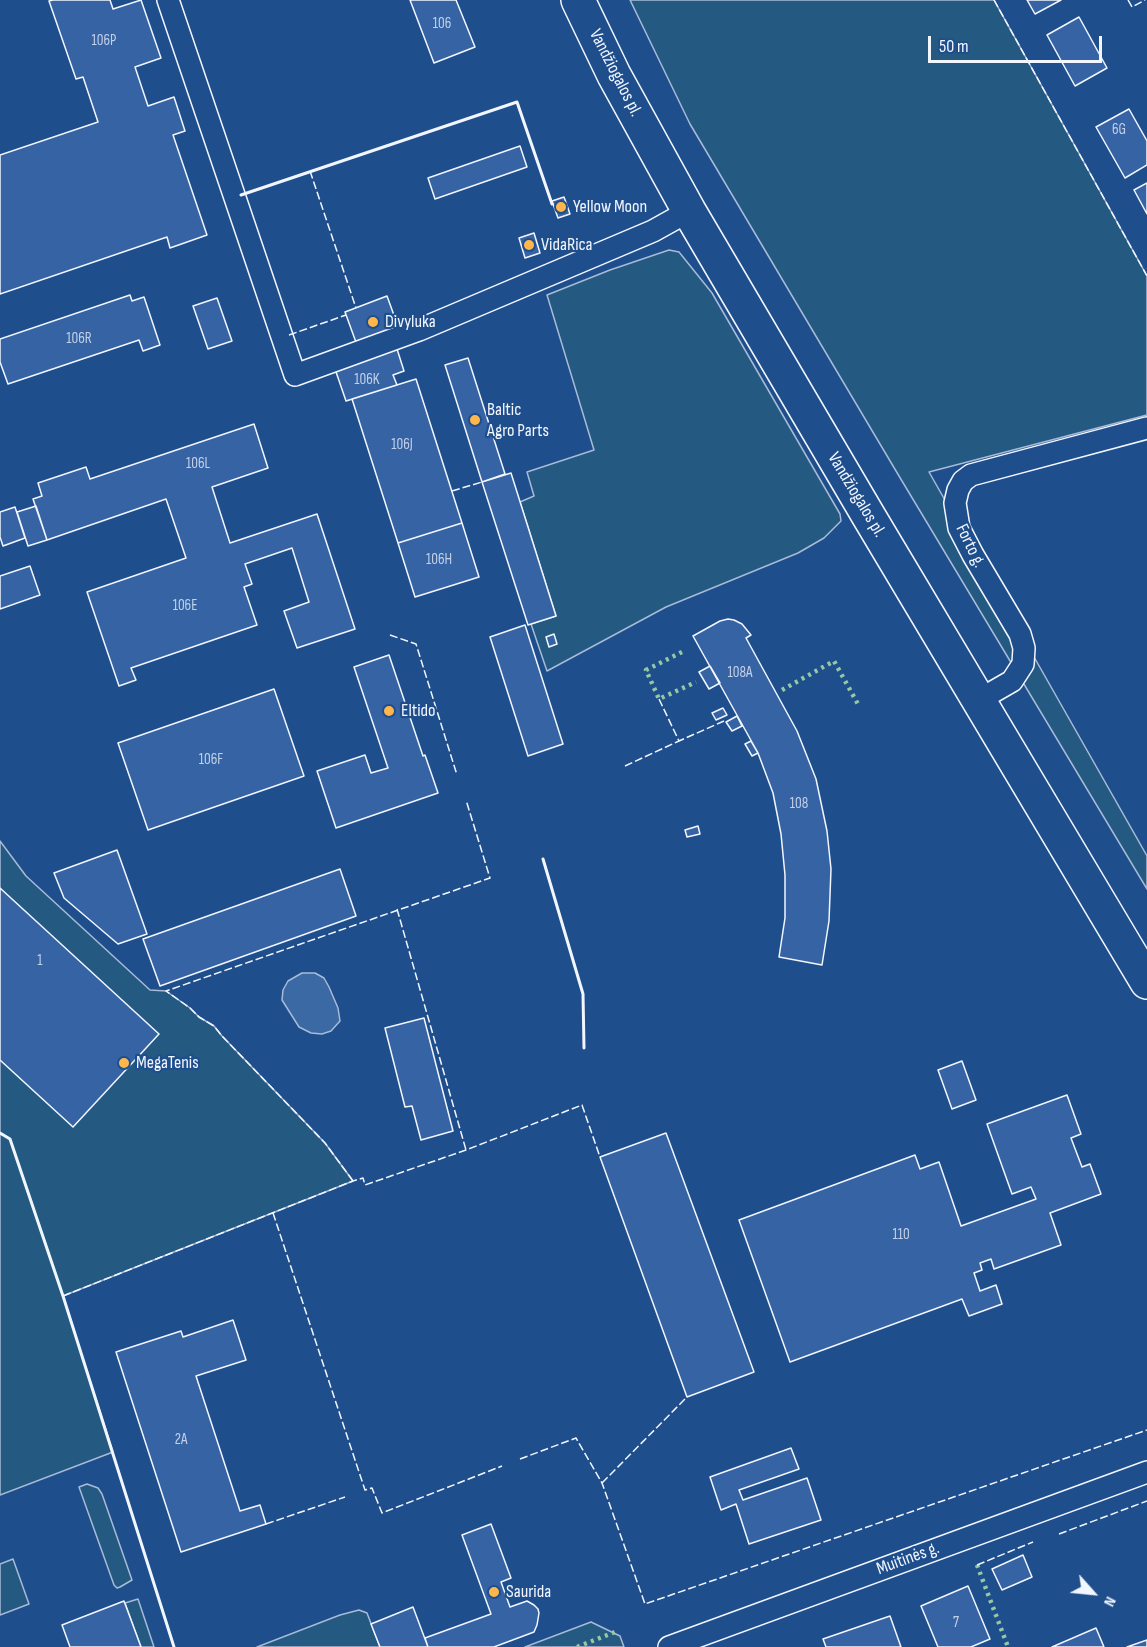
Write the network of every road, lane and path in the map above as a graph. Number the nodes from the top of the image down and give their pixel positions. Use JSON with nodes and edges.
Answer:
{"nodes":[{"id":1,"x":168,"y":0,"type":"edge"},
{"id":2,"x":578,"y":0,"type":"edge"},
{"id":3,"x":689,"y":212,"type":"junction"},
{"id":4,"x":1147,"y":428,"type":"edge"},
{"id":5,"x":979,"y":700,"type":"junction"},
{"id":6,"x":1147,"y":982,"type":"edge"},
{"id":7,"x":1147,"y":1472,"type":"edge"},
{"id":8,"x":669,"y":1647,"type":"edge"}],
"edges":[{"from":1,"to":3,"type":"street"},
{"from":2,"to":3,"type":"main road","name":"Vandžiogalos pl."},
{"from":3,"to":5,"type":"main road","name":"Vandžiogalos pl."},
{"from":4,"to":5,"type":"street","name":"Forto g."},
{"from":5,"to":6,"type":"main road","name":"Vandžiogalos pl."},
{"from":7,"to":8,"type":"street","name":"Muitinės g."}]}
